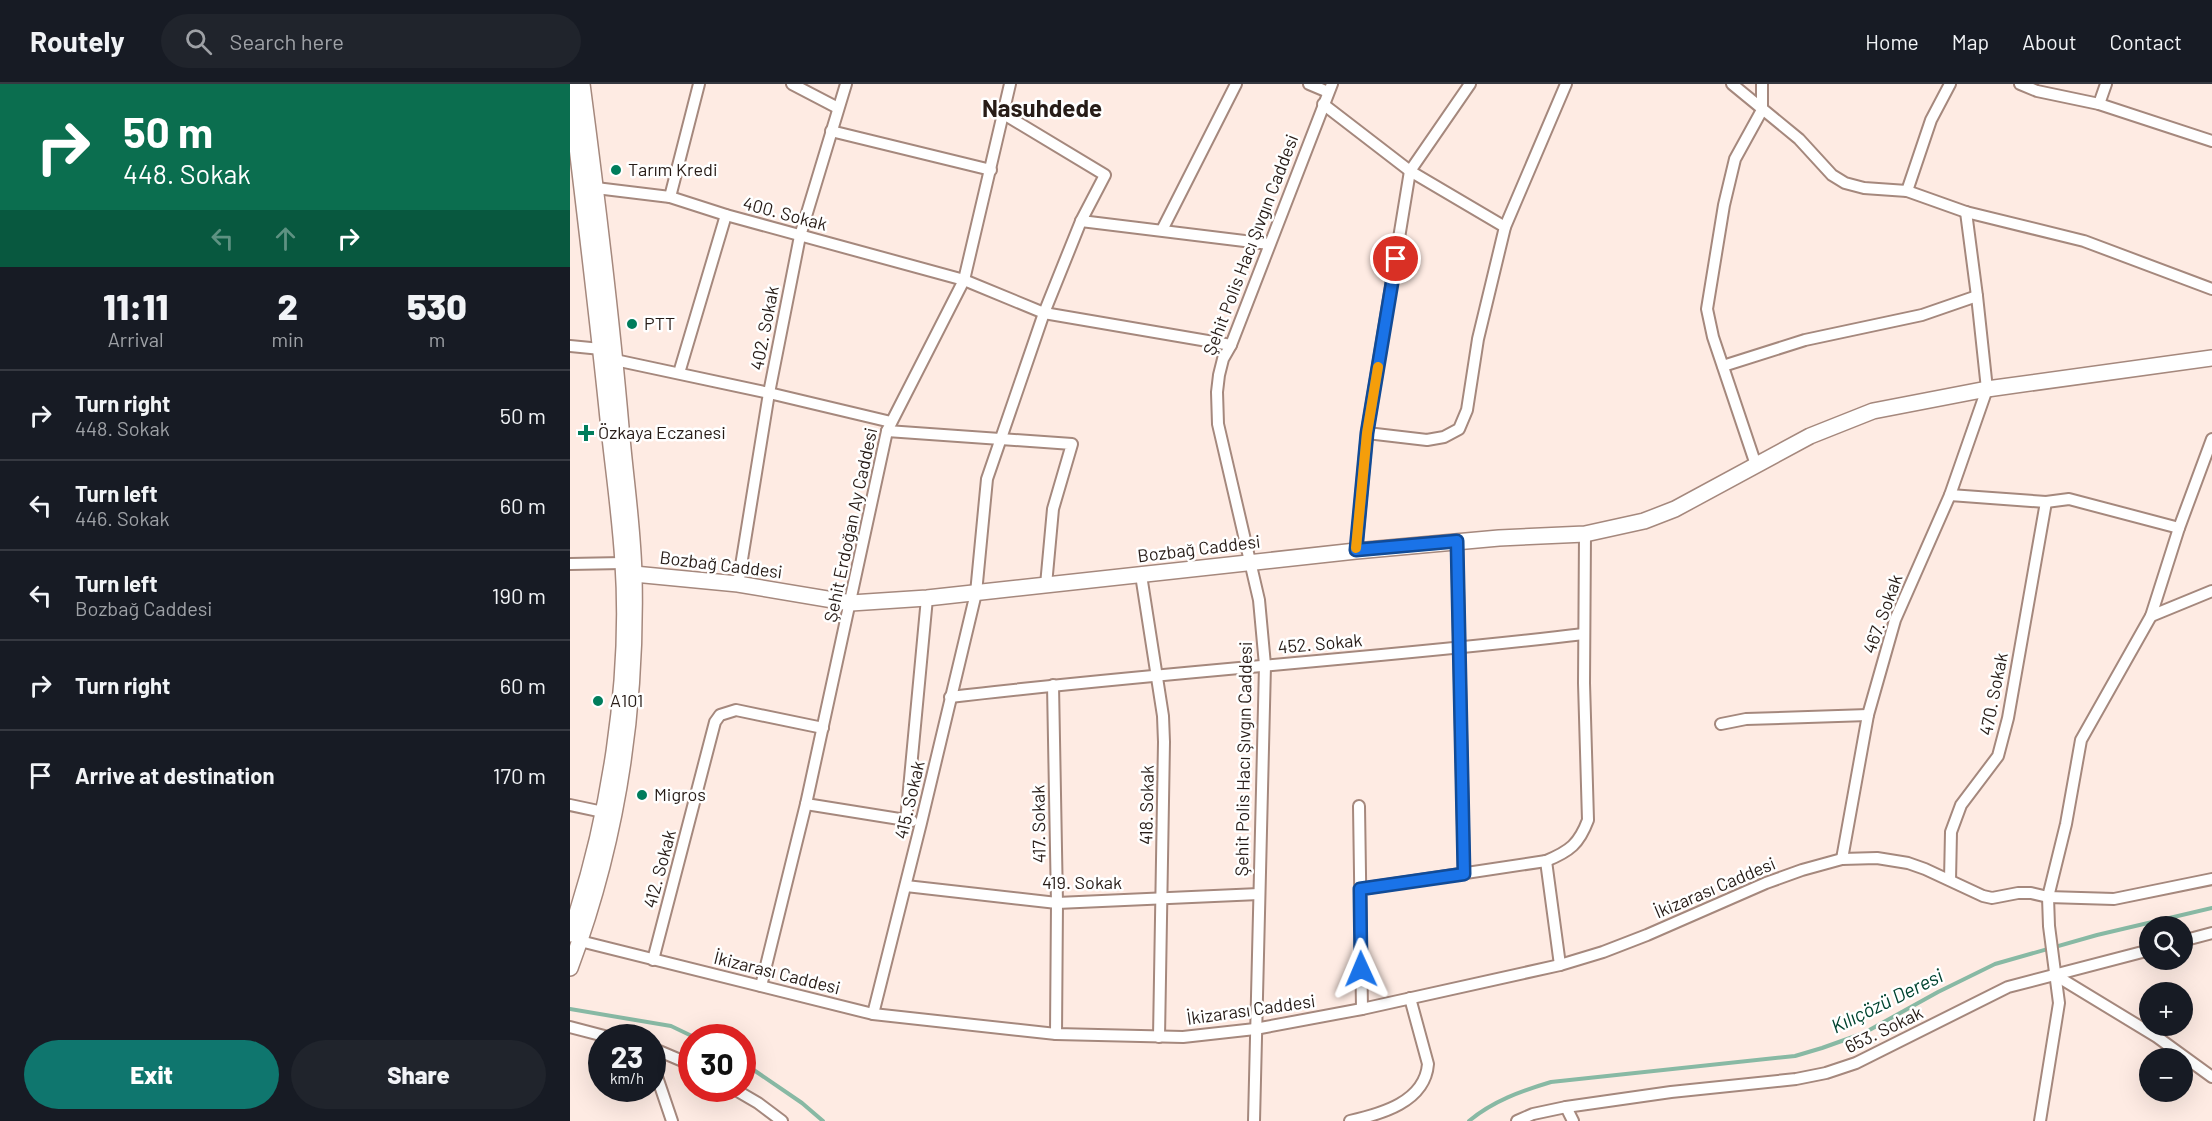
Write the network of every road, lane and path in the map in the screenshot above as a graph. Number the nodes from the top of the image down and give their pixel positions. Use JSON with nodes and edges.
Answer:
{"nodes":[{"id":1,"x":582,"y":84,"type":"edge"},
{"id":2,"x":699,"y":84,"type":"edge"},
{"id":3,"x":792,"y":84,"type":"edge"},
{"id":4,"x":846,"y":84,"type":"edge"},
{"id":5,"x":1010,"y":84,"type":"edge"},
{"id":6,"x":1236,"y":84,"type":"edge"},
{"id":7,"x":1309,"y":84,"type":"edge"},
{"id":8,"x":1470,"y":84,"type":"edge"},
{"id":9,"x":1566,"y":84,"type":"edge"},
{"id":10,"x":1732,"y":84,"type":"edge"},
{"id":11,"x":1762,"y":84,"type":"edge"},
{"id":12,"x":1950,"y":84,"type":"edge"},
{"id":13,"x":2020,"y":84,"type":"edge"},
{"id":14,"x":2106,"y":84,"type":"edge"},
{"id":15,"x":1330,"y":88,"type":"edge"},
{"id":16,"x":570,"y":89,"type":"edge"},
{"id":17,"x":1323,"y":104,"type":"junction"},
{"id":18,"x":2099,"y":104,"type":"junction"},
{"id":19,"x":838,"y":108,"type":"junction"},
{"id":20,"x":1762,"y":110,"type":"junction"},
{"id":21,"x":1002,"y":113,"type":"junction"},
{"id":22,"x":831,"y":131,"type":"junction"},
{"id":23,"x":2212,"y":141,"type":"edge"},
{"id":24,"x":991,"y":170,"type":"junction"},
{"id":25,"x":1410,"y":171,"type":"junction"},
{"id":26,"x":596,"y":188,"type":"junction"},
{"id":27,"x":1906,"y":191,"type":"junction"},
{"id":28,"x":670,"y":197,"type":"junction"},
{"id":29,"x":1966,"y":212,"type":"junction"},
{"id":30,"x":726,"y":215,"type":"junction"},
{"id":31,"x":1082,"y":221,"type":"junction"},
{"id":32,"x":1505,"y":227,"type":"junction"},
{"id":33,"x":1162,"y":230,"type":"junction"},
{"id":34,"x":800,"y":236,"type":"junction"},
{"id":35,"x":1269,"y":244,"type":"junction"},
{"id":36,"x":964,"y":280,"type":"junction"},
{"id":37,"x":2212,"y":289,"type":"edge"},
{"id":38,"x":1977,"y":296,"type":"junction"},
{"id":39,"x":1044,"y":313,"type":"junction"},
{"id":40,"x":1231,"y":345,"type":"junction"},
{"id":41,"x":570,"y":346,"type":"edge"},
{"id":42,"x":601,"y":349,"type":"junction"},
{"id":43,"x":2212,"y":358,"type":"edge"},
{"id":44,"x":615,"y":360,"type":"junction"},
{"id":45,"x":1723,"y":366,"type":"junction"},
{"id":46,"x":679,"y":373,"type":"junction"},
{"id":47,"x":1987,"y":389,"type":"junction"},
{"id":48,"x":769,"y":393,"type":"junction"},
{"id":49,"x":889,"y":426,"type":"junction"},
{"id":50,"x":1367,"y":433,"type":"junction"},
{"id":51,"x":1000,"y":439,"type":"junction"},
{"id":52,"x":2212,"y":439,"type":"edge"},
{"id":53,"x":1756,"y":465,"type":"junction"},
{"id":54,"x":1950,"y":495,"type":"junction"},
{"id":55,"x":2046,"y":502,"type":"junction"},
{"id":56,"x":2179,"y":528,"type":"junction"},
{"id":57,"x":1586,"y":534,"type":"junction"},
{"id":58,"x":1457,"y":541,"type":"junction"},
{"id":59,"x":1356,"y":550,"type":"junction"},
{"id":60,"x":1249,"y":562,"type":"junction"},
{"id":61,"x":570,"y":564,"type":"edge"},
{"id":62,"x":629,"y":569,"type":"junction"},
{"id":63,"x":1141,"y":575,"type":"junction"},
{"id":64,"x":738,"y":584,"type":"junction"},
{"id":65,"x":1046,"y":585,"type":"junction"},
{"id":66,"x":2212,"y":591,"type":"edge"},
{"id":67,"x":976,"y":593,"type":"junction"},
{"id":68,"x":927,"y":598,"type":"junction"},
{"id":69,"x":851,"y":603,"type":"junction"},
{"id":70,"x":2151,"y":616,"type":"junction"},
{"id":71,"x":1584,"y":634,"type":"junction"},
{"id":72,"x":1459,"y":649,"type":"junction"},
{"id":73,"x":1265,"y":665,"type":"junction"},
{"id":74,"x":1156,"y":677,"type":"junction"},
{"id":75,"x":1053,"y":685,"type":"junction"},
{"id":76,"x":951,"y":697,"type":"junction"},
{"id":77,"x":1868,"y":715,"type":"junction"},
{"id":78,"x":1721,"y":724,"type":"dead end"},
{"id":79,"x":823,"y":728,"type":"junction"},
{"id":80,"x":806,"y":804,"type":"junction"},
{"id":81,"x":570,"y":805,"type":"edge"},
{"id":82,"x":1359,"y":806,"type":"dead end"},
{"id":83,"x":603,"y":812,"type":"junction"},
{"id":84,"x":906,"y":821,"type":"junction"},
{"id":85,"x":921,"y":822,"type":"junction"},
{"id":86,"x":1842,"y":859,"type":"junction"},
{"id":87,"x":1546,"y":861,"type":"junction"},
{"id":88,"x":1464,"y":874,"type":"junction"},
{"id":89,"x":2212,"y":879,"type":"edge"},
{"id":90,"x":1950,"y":880,"type":"junction"},
{"id":91,"x":906,"y":886,"type":"junction"},
{"id":92,"x":1360,"y":889,"type":"junction"},
{"id":93,"x":1259,"y":894,"type":"junction"},
{"id":94,"x":2048,"y":897,"type":"junction"},
{"id":95,"x":1163,"y":899,"type":"junction"},
{"id":96,"x":1057,"y":903,"type":"junction"},
{"id":97,"x":579,"y":911,"type":"edge"},
{"id":98,"x":2212,"y":933,"type":"edge"},
{"id":99,"x":575,"y":938,"type":"edge"},
{"id":100,"x":2193,"y":938,"type":"edge"},
{"id":101,"x":2139,"y":953,"type":"edge"},
{"id":102,"x":653,"y":960,"type":"junction"},
{"id":103,"x":1560,"y":965,"type":"junction"},
{"id":104,"x":570,"y":968,"type":"edge"},
{"id":105,"x":2055,"y":975,"type":"junction"},
{"id":106,"x":761,"y":986,"type":"junction"},
{"id":107,"x":1410,"y":999,"type":"junction"},
{"id":108,"x":1362,"y":1009,"type":"junction"},
{"id":109,"x":873,"y":1014,"type":"junction"},
{"id":110,"x":570,"y":1027,"type":"edge"},
{"id":111,"x":1256,"y":1029,"type":"junction"},
{"id":112,"x":588,"y":1032,"type":"edge"},
{"id":113,"x":1056,"y":1034,"type":"junction"},
{"id":114,"x":1159,"y":1037,"type":"junction"},
{"id":115,"x":2212,"y":1077,"type":"edge"},
{"id":116,"x":756,"y":1101,"type":"edge"},
{"id":117,"x":666,"y":1102,"type":"edge"},
{"id":118,"x":1566,"y":1107,"type":"junction"},
{"id":119,"x":672,"y":1121,"type":"edge"},
{"id":120,"x":782,"y":1121,"type":"edge"},
{"id":121,"x":1254,"y":1121,"type":"edge"},
{"id":122,"x":1350,"y":1121,"type":"edge"},
{"id":123,"x":1517,"y":1121,"type":"edge"},
{"id":124,"x":1574,"y":1121,"type":"edge"},
{"id":125,"x":2040,"y":1121,"type":"edge"}],
"edges":[{"from":1,"to":26,"type":"main road"},
{"from":2,"to":28,"type":"street"},
{"from":3,"to":19,"type":"street"},
{"from":4,"to":19,"type":"street","name":"402. Sokak"},
{"from":5,"to":21,"type":"street","name":"Şehit Erdoğan Ay Caddesi"},
{"from":6,"to":33,"type":"street"},
{"from":7,"to":15,"type":"street"},
{"from":8,"to":25,"type":"street"},
{"from":9,"to":32,"type":"street"},
{"from":10,"to":20,"type":"street"},
{"from":11,"to":20,"type":"street"},
{"from":12,"to":27,"type":"street"},
{"from":13,"to":18,"type":"street"},
{"from":14,"to":18,"type":"street"},
{"from":15,"to":17,"type":"street","name":"Şehit Polis Hacı Şıvgın Caddesi"},
{"from":16,"to":42,"type":"main road"},
{"from":17,"to":25,"type":"street"},
{"from":17,"to":35,"type":"street","name":"Şehit Polis Hacı Şıvgın Caddesi"},
{"from":18,"to":23,"type":"street"},
{"from":19,"to":22,"type":"street","name":"402. Sokak"},
{"from":20,"to":27,"type":"street"},
{"from":20,"to":45,"type":"street"},
{"from":21,"to":24,"type":"street","name":"Şehit Erdoğan Ay Caddesi"},
{"from":21,"to":31,"type":"street","name":"415. Sokak"},
{"from":22,"to":24,"type":"street"},
{"from":22,"to":34,"type":"street","name":"402. Sokak"},
{"from":24,"to":36,"type":"street","name":"Şehit Erdoğan Ay Caddesi"},
{"from":25,"to":32,"type":"street"},
{"from":25,"to":50,"type":"street"},
{"from":26,"to":28,"type":"street","name":"400. Sokak"},
{"from":26,"to":44,"type":"main road"},
{"from":27,"to":29,"type":"street"},
{"from":28,"to":30,"type":"street","name":"400. Sokak"},
{"from":29,"to":37,"type":"street"},
{"from":29,"to":38,"type":"street"},
{"from":30,"to":34,"type":"street","name":"400. Sokak"},
{"from":30,"to":46,"type":"street"},
{"from":31,"to":33,"type":"street"},
{"from":31,"to":39,"type":"street","name":"415. Sokak"},
{"from":32,"to":50,"type":"street"},
{"from":33,"to":35,"type":"street"},
{"from":34,"to":36,"type":"street","name":"400. Sokak"},
{"from":34,"to":48,"type":"street","name":"402. Sokak"},
{"from":35,"to":40,"type":"street","name":"Şehit Polis Hacı Şıvgın Caddesi"},
{"from":36,"to":39,"type":"street","name":"400. Sokak"},
{"from":36,"to":49,"type":"street","name":"Şehit Erdoğan Ay Caddesi"},
{"from":38,"to":45,"type":"street"},
{"from":38,"to":47,"type":"street"},
{"from":39,"to":40,"type":"street","name":"400. Sokak"},
{"from":39,"to":51,"type":"street","name":"415. Sokak"},
{"from":40,"to":60,"type":"street","name":"Şehit Polis Hacı Şıvgın Caddesi"},
{"from":41,"to":42,"type":"street"},
{"from":42,"to":62,"type":"main road"},
{"from":43,"to":47,"type":"main road","name":"Bozbağ Caddesi"},
{"from":44,"to":46,"type":"street"},
{"from":44,"to":62,"type":"main road"},
{"from":45,"to":53,"type":"street"},
{"from":46,"to":48,"type":"street"},
{"from":47,"to":53,"type":"main road","name":"Bozbağ Caddesi"},
{"from":47,"to":54,"type":"street","name":"467. Sokak"},
{"from":48,"to":49,"type":"street"},
{"from":48,"to":64,"type":"street","name":"402. Sokak"},
{"from":49,"to":51,"type":"street"},
{"from":49,"to":69,"type":"street","name":"Şehit Erdoğan Ay Caddesi"},
{"from":50,"to":59,"type":"street"},
{"from":51,"to":65,"type":"street"},
{"from":51,"to":67,"type":"street","name":"415. Sokak"},
{"from":52,"to":56,"type":"street"},
{"from":53,"to":57,"type":"main road","name":"Bozbağ Caddesi"},
{"from":54,"to":55,"type":"street"},
{"from":54,"to":77,"type":"street","name":"467. Sokak"},
{"from":55,"to":56,"type":"street"},
{"from":55,"to":90,"type":"street","name":"470. Sokak"},
{"from":56,"to":70,"type":"street"},
{"from":57,"to":58,"type":"main road","name":"Bozbağ Caddesi"},
{"from":57,"to":71,"type":"street"},
{"from":58,"to":59,"type":"main road","name":"Bozbağ Caddesi"},
{"from":58,"to":72,"type":"street"},
{"from":59,"to":60,"type":"main road","name":"Bozbağ Caddesi"},
{"from":60,"to":63,"type":"main road","name":"Bozbağ Caddesi"},
{"from":60,"to":73,"type":"street","name":"Şehit Polis Hacı Şıvgın Caddesi"},
{"from":61,"to":62,"type":"street"},
{"from":62,"to":64,"type":"main road","name":"Bozbağ Caddesi"},
{"from":62,"to":83,"type":"main road"},
{"from":62,"to":97,"type":"main road"},
{"from":63,"to":65,"type":"main road","name":"Bozbağ Caddesi"},
{"from":63,"to":74,"type":"street","name":"418. Sokak"},
{"from":64,"to":69,"type":"main road","name":"Bozbağ Caddesi"},
{"from":65,"to":67,"type":"main road","name":"Bozbağ Caddesi"},
{"from":66,"to":70,"type":"street"},
{"from":67,"to":68,"type":"main road","name":"Bozbağ Caddesi"},
{"from":67,"to":76,"type":"street","name":"415. Sokak"},
{"from":68,"to":69,"type":"main road","name":"Bozbağ Caddesi"},
{"from":68,"to":84,"type":"street"},
{"from":69,"to":79,"type":"street","name":"Şehit Erdoğan Ay Caddesi"},
{"from":70,"to":94,"type":"street"},
{"from":71,"to":72,"type":"street","name":"452. Sokak"},
{"from":71,"to":87,"type":"street"},
{"from":72,"to":73,"type":"street","name":"452. Sokak"},
{"from":72,"to":88,"type":"street"},
{"from":73,"to":74,"type":"street","name":"452. Sokak"},
{"from":73,"to":93,"type":"street","name":"Şehit Polis Hacı Şıvgın Caddesi"},
{"from":74,"to":75,"type":"street","name":"452. Sokak"},
{"from":74,"to":95,"type":"street","name":"418. Sokak"},
{"from":75,"to":76,"type":"street","name":"452. Sokak"},
{"from":75,"to":96,"type":"street","name":"417. Sokak"},
{"from":76,"to":85,"type":"street","name":"415. Sokak"},
{"from":77,"to":78,"type":"street"},
{"from":77,"to":86,"type":"street","name":"467. Sokak"},
{"from":79,"to":80,"type":"street","name":"Şehit Erdoğan Ay Caddesi"},
{"from":79,"to":102,"type":"street","name":"412. Sokak"},
{"from":80,"to":84,"type":"street"},
{"from":80,"to":106,"type":"street","name":"Şehit Erdoğan Ay Caddesi"},
{"from":81,"to":83,"type":"street"},
{"from":82,"to":92,"type":"street"},
{"from":83,"to":97,"type":"main road"},
{"from":84,"to":85,"type":"street"},
{"from":85,"to":91,"type":"street","name":"415. Sokak"},
{"from":86,"to":90,"type":"street","name":"İkizarası Caddesi"},
{"from":86,"to":103,"type":"street","name":"İkizarası Caddesi"},
{"from":87,"to":88,"type":"street"},
{"from":87,"to":103,"type":"street"},
{"from":88,"to":92,"type":"street"},
{"from":89,"to":94,"type":"street","name":"İkizarası Caddesi"},
{"from":90,"to":94,"type":"street","name":"İkizarası Caddesi"},
{"from":91,"to":96,"type":"street","name":"419. Sokak"},
{"from":91,"to":109,"type":"street","name":"415. Sokak"},
{"from":92,"to":108,"type":"street"},
{"from":93,"to":95,"type":"street","name":"419. Sokak"},
{"from":93,"to":111,"type":"street","name":"Şehit Polis Hacı Şıvgın Caddesi"},
{"from":94,"to":105,"type":"street"},
{"from":95,"to":96,"type":"street","name":"419. Sokak"},
{"from":95,"to":114,"type":"street","name":"418. Sokak"},
{"from":96,"to":113,"type":"street","name":"417. Sokak"},
{"from":97,"to":99,"type":"main road"},
{"from":98,"to":100,"type":"street"},
{"from":99,"to":102,"type":"street","name":"İkizarası Caddesi"},
{"from":99,"to":104,"type":"main road"},
{"from":101,"to":105,"type":"street","name":"653. Sokak"},
{"from":102,"to":106,"type":"street","name":"İkizarası Caddesi"},
{"from":103,"to":107,"type":"street","name":"İkizarası Caddesi"},
{"from":105,"to":115,"type":"street"},
{"from":105,"to":118,"type":"street","name":"653. Sokak"},
{"from":105,"to":125,"type":"street"},
{"from":106,"to":109,"type":"street","name":"İkizarası Caddesi"},
{"from":107,"to":108,"type":"street","name":"İkizarası Caddesi"},
{"from":107,"to":122,"type":"street"},
{"from":108,"to":111,"type":"street","name":"İkizarası Caddesi"},
{"from":109,"to":113,"type":"street","name":"İkizarası Caddesi"},
{"from":110,"to":112,"type":"street"},
{"from":111,"to":114,"type":"street","name":"İkizarası Caddesi"},
{"from":111,"to":121,"type":"street","name":"Şehit Polis Hacı Şıvgın Caddesi"},
{"from":113,"to":114,"type":"street","name":"İkizarası Caddesi"},
{"from":116,"to":120,"type":"street"},
{"from":117,"to":119,"type":"street"},
{"from":118,"to":123,"type":"street","name":"653. Sokak"},
{"from":118,"to":124,"type":"street"}]}
